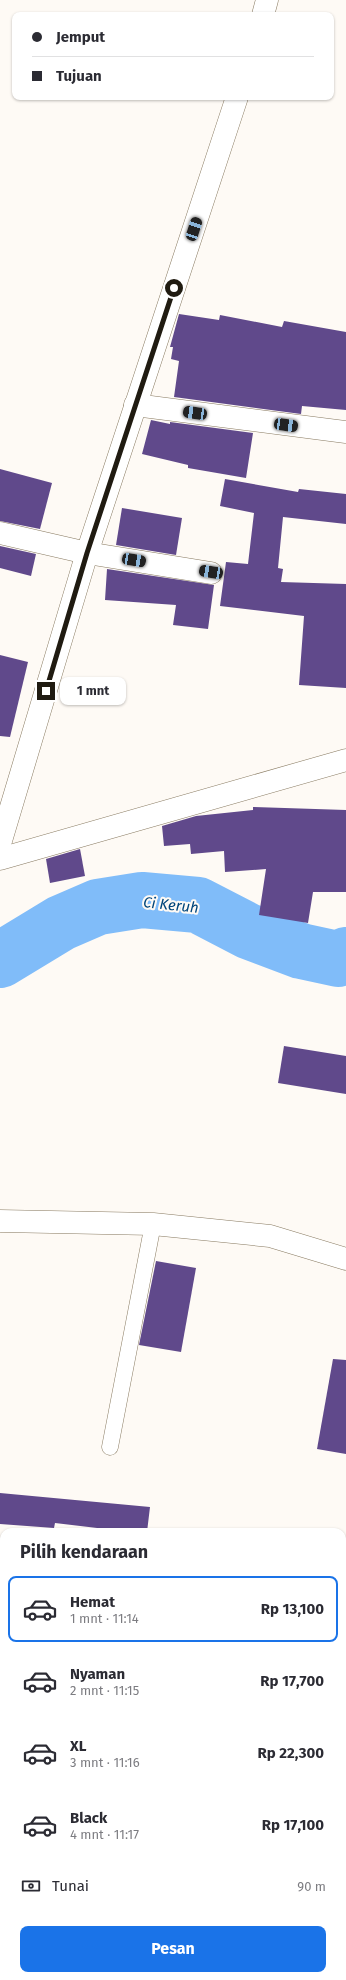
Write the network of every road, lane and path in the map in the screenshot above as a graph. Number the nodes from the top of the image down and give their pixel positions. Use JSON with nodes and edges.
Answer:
{"nodes":[{"id":1,"x":266,"y":0,"type":"edge"},
{"id":2,"x":264,"y":12,"type":"edge"},
{"id":3,"x":237,"y":100,"type":"edge"},
{"id":4,"x":135,"y":405,"type":"junction"},
{"id":5,"x":346,"y":432,"type":"edge"},
{"id":6,"x":0,"y":533,"type":"edge"},
{"id":7,"x":87,"y":553,"type":"junction"},
{"id":8,"x":211,"y":572,"type":"dead end"},
{"id":9,"x":346,"y":760,"type":"edge"},
{"id":10,"x":0,"y":844,"type":"edge"},
{"id":11,"x":0,"y":859,"type":"edge"},
{"id":12,"x":0,"y":1221,"type":"edge"},
{"id":13,"x":153,"y":1224,"type":"junction"},
{"id":14,"x":346,"y":1259,"type":"edge"},
{"id":15,"x":110,"y":1447,"type":"dead end"}],
"edges":[{"from":1,"to":2,"type":"street"},
{"from":3,"to":4,"type":"street"},
{"from":4,"to":5,"type":"street"},
{"from":4,"to":7,"type":"street"},
{"from":6,"to":7,"type":"street"},
{"from":7,"to":8,"type":"street"},
{"from":7,"to":10,"type":"street"},
{"from":9,"to":11,"type":"street"},
{"from":12,"to":13,"type":"street"},
{"from":13,"to":14,"type":"street"},
{"from":13,"to":15,"type":"lane"}]}
